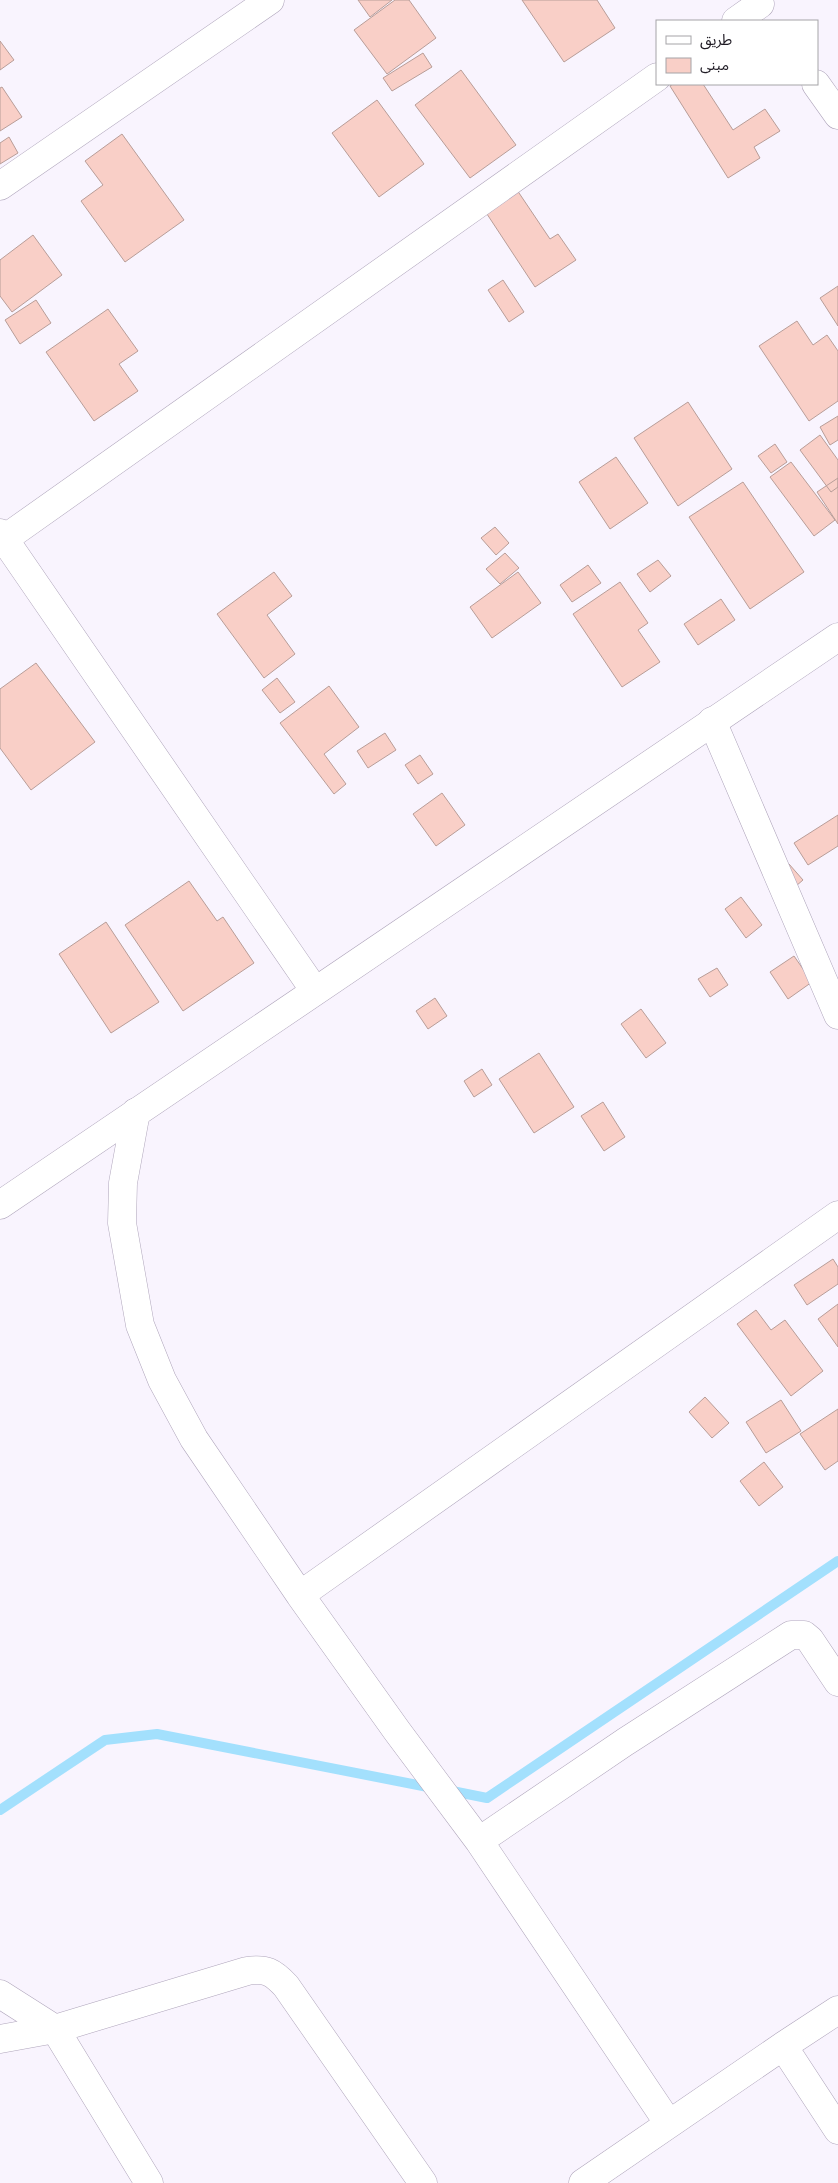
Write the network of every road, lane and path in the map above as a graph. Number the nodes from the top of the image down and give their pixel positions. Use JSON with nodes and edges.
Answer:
{"nodes":[{"id":1,"x":270,"y":0,"type":"edge"},
{"id":2,"x":763,"y":8,"type":"edge"},
{"id":3,"x":738,"y":20,"type":"edge"},
{"id":4,"x":656,"y":78,"type":"edge"},
{"id":5,"x":817,"y":85,"type":"edge"},
{"id":6,"x":838,"y":116,"type":"edge"},
{"id":7,"x":0,"y":186,"type":"edge"},
{"id":8,"x":1,"y":538,"type":"edge"},
{"id":9,"x":838,"y":637,"type":"edge"},
{"id":10,"x":712,"y":722,"type":"junction"},
{"id":11,"x":315,"y":992,"type":"junction"},
{"id":12,"x":838,"y":1014,"type":"edge"},
{"id":13,"x":136,"y":1112,"type":"junction"},
{"id":14,"x":0,"y":1205,"type":"edge"},
{"id":15,"x":838,"y":1215,"type":"edge"},
{"id":16,"x":300,"y":1595,"type":"junction"},
{"id":17,"x":838,"y":1682,"type":"edge"},
{"id":18,"x":479,"y":1841,"type":"junction"},
{"id":19,"x":0,"y":1994,"type":"edge"},
{"id":20,"x":838,"y":2010,"type":"edge"},
{"id":21,"x":55,"y":2029,"type":"junction"},
{"id":22,"x":0,"y":2039,"type":"edge"},
{"id":23,"x":783,"y":2046,"type":"junction"},
{"id":24,"x":669,"y":2124,"type":"junction"},
{"id":25,"x":838,"y":2130,"type":"edge"},
{"id":26,"x":588,"y":2182,"type":"edge"},
{"id":27,"x":149,"y":2183,"type":"edge"},
{"id":28,"x":423,"y":2183,"type":"edge"}],
"edges":[{"from":1,"to":7,"type":"street"},
{"from":2,"to":3,"type":"street"},
{"from":4,"to":8,"type":"street"},
{"from":5,"to":6,"type":"street"},
{"from":8,"to":11,"type":"street"},
{"from":9,"to":10,"type":"street"},
{"from":10,"to":11,"type":"street"},
{"from":10,"to":12,"type":"street"},
{"from":11,"to":13,"type":"street"},
{"from":13,"to":14,"type":"street"},
{"from":13,"to":16,"type":"street"},
{"from":15,"to":16,"type":"street"},
{"from":16,"to":18,"type":"street"},
{"from":17,"to":18,"type":"street"},
{"from":18,"to":24,"type":"street"},
{"from":19,"to":21,"type":"street"},
{"from":20,"to":23,"type":"street"},
{"from":21,"to":22,"type":"street"},
{"from":21,"to":27,"type":"street"},
{"from":21,"to":28,"type":"street"},
{"from":23,"to":24,"type":"street"},
{"from":23,"to":25,"type":"street"},
{"from":24,"to":26,"type":"street"}]}
